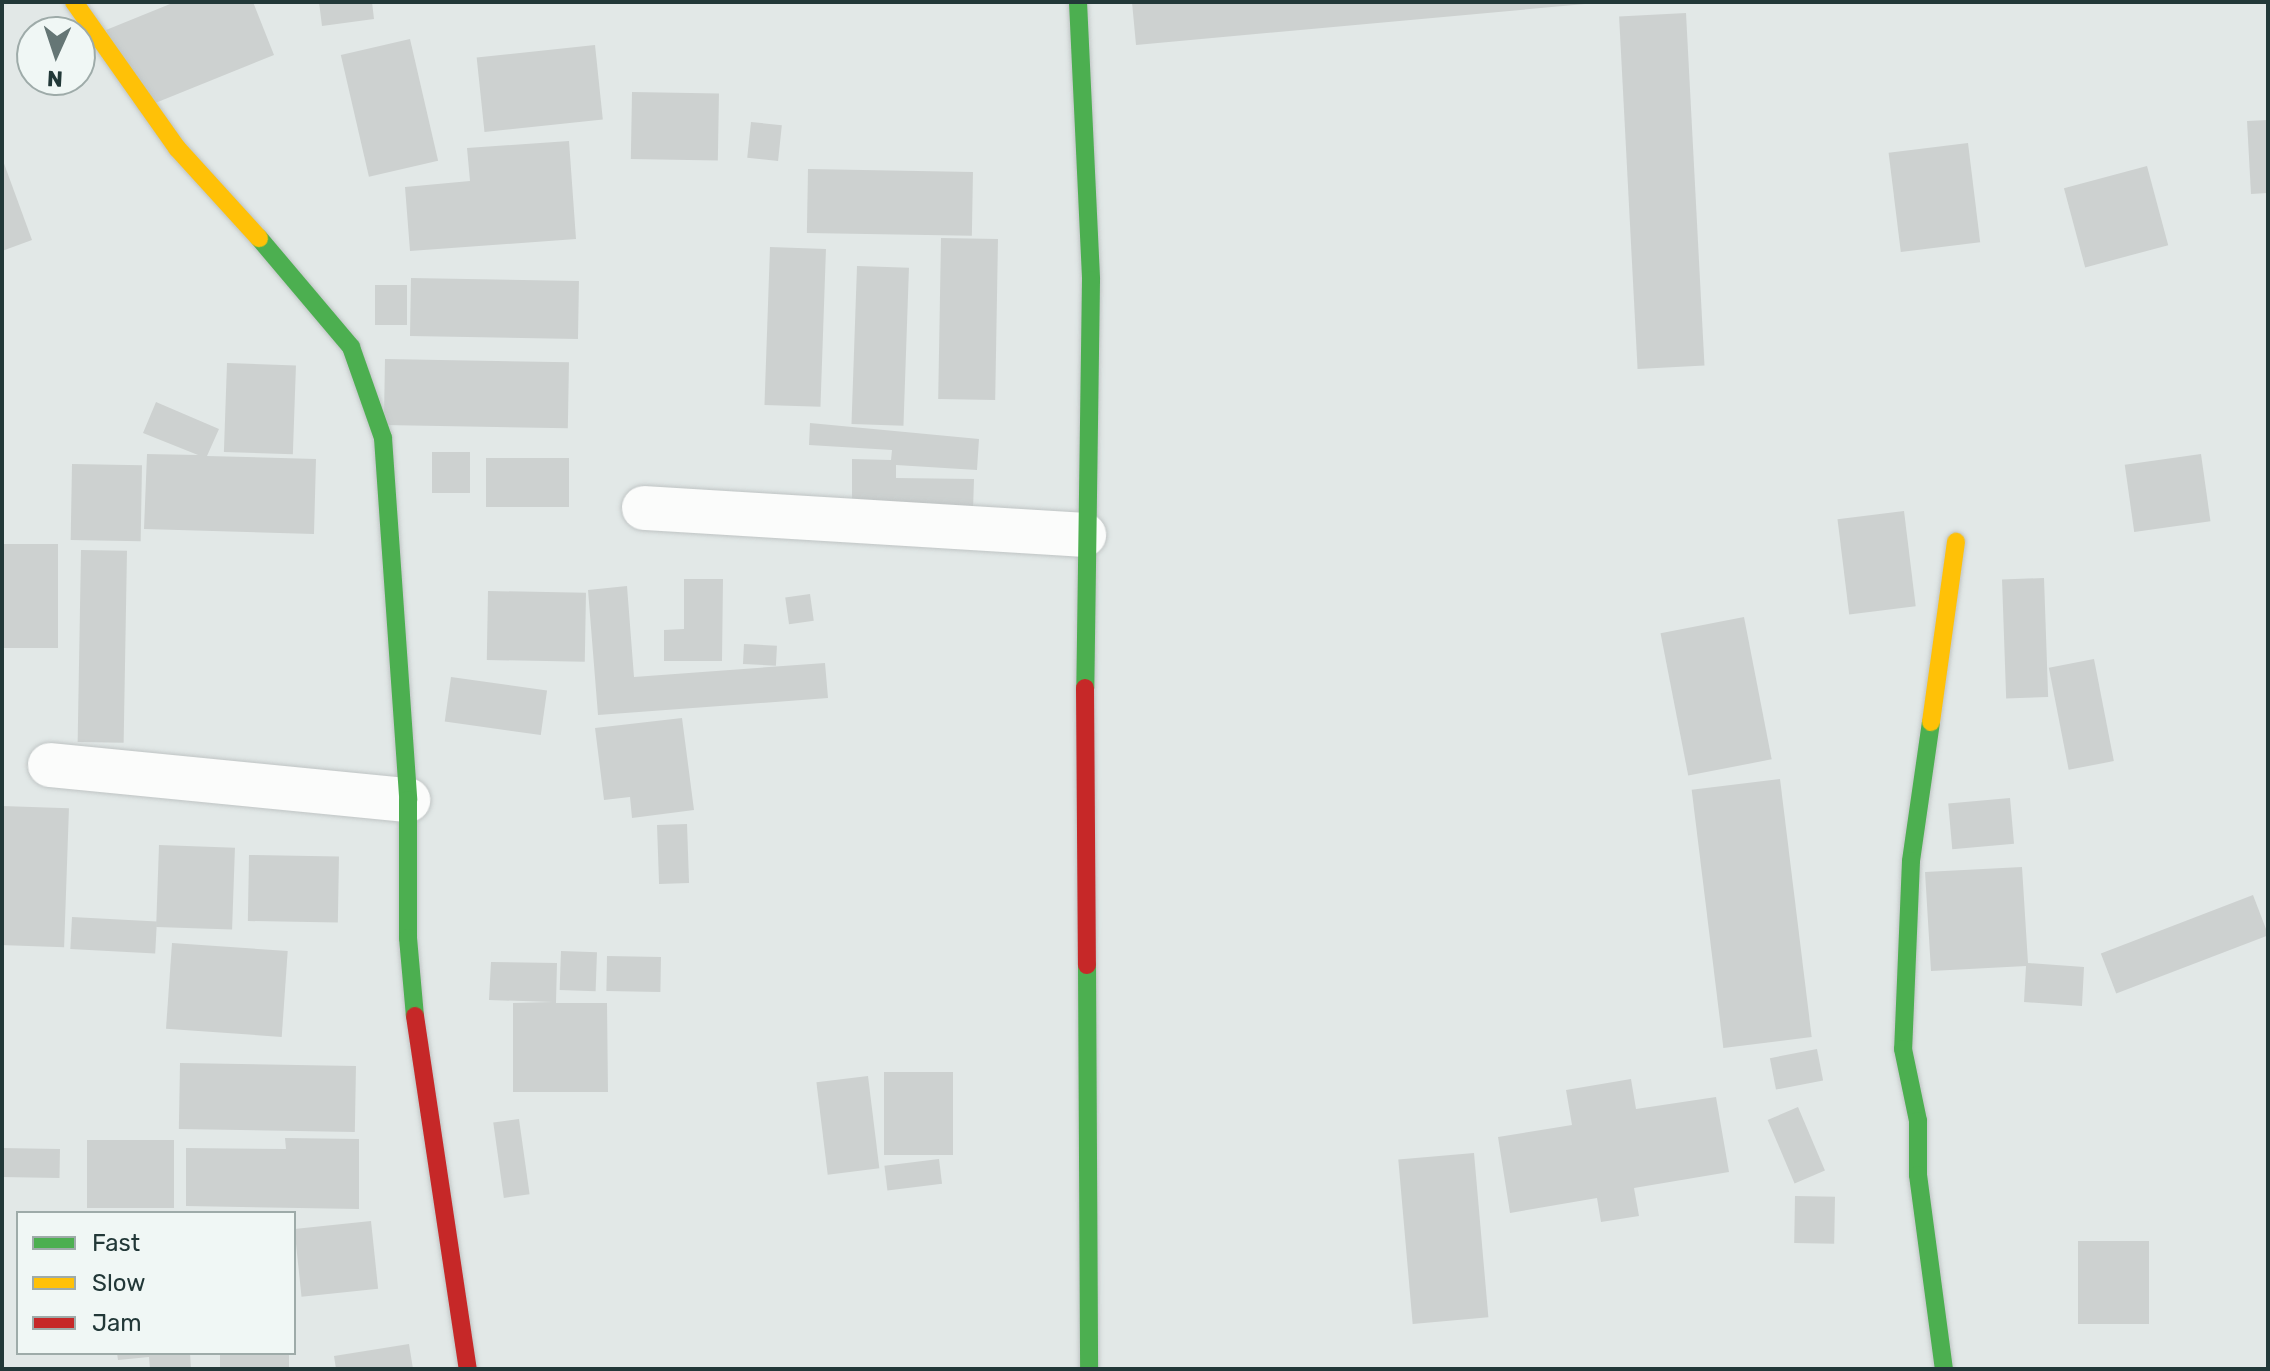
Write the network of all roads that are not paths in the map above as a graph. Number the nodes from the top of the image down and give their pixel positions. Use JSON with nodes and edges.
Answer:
{"nodes":[{"id":1,"x":74,"y":2,"type":"edge"},
{"id":2,"x":1078,"y":2,"type":"edge"},
{"id":3,"x":644,"y":508,"type":"dead end"},
{"id":4,"x":1084,"y":535,"type":"junction"},
{"id":5,"x":1956,"y":542,"type":"dead end"},
{"id":6,"x":50,"y":765,"type":"dead end"},
{"id":7,"x":408,"y":800,"type":"junction"},
{"id":8,"x":468,"y":1369,"type":"edge"},
{"id":9,"x":1089,"y":1369,"type":"edge"},
{"id":10,"x":1944,"y":1369,"type":"edge"}],
"edges":[{"from":1,"to":7,"type":"street"},
{"from":2,"to":4,"type":"street"},
{"from":3,"to":4,"type":"street"},
{"from":4,"to":9,"type":"street"},
{"from":5,"to":10,"type":"street"},
{"from":6,"to":7,"type":"street"},
{"from":7,"to":8,"type":"street"}]}
